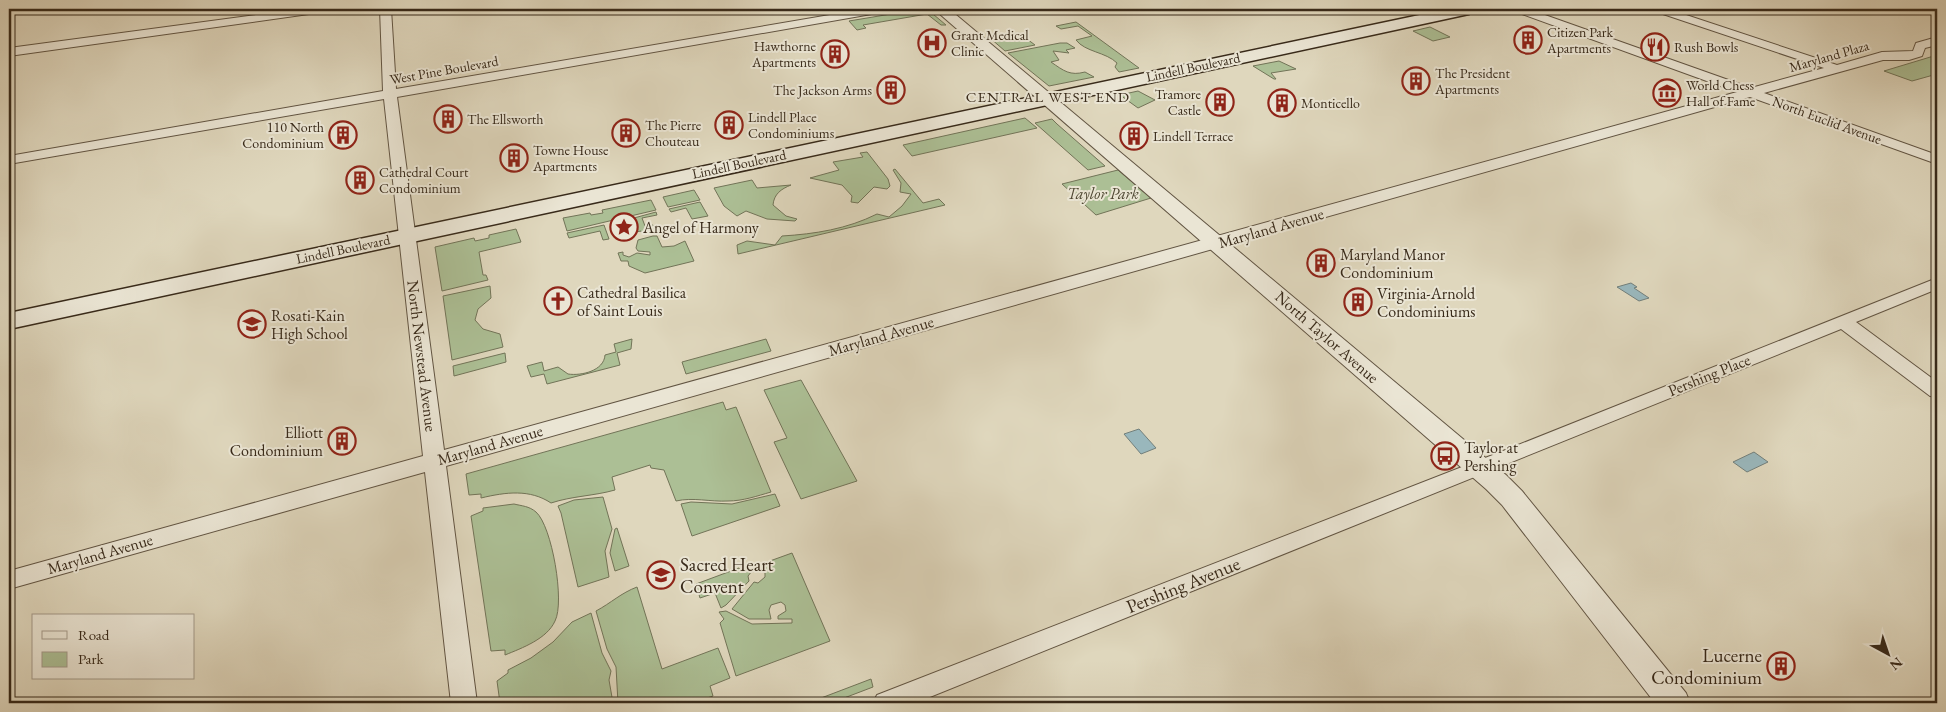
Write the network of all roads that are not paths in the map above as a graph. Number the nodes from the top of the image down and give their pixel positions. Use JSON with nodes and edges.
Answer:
{"nodes":[{"id":1,"x":293,"y":9,"type":"edge"},
{"id":2,"x":323,"y":9,"type":"edge"},
{"id":3,"x":385,"y":9,"type":"edge"},
{"id":4,"x":884,"y":9,"type":"edge"},
{"id":5,"x":941,"y":9,"type":"edge"},
{"id":6,"x":1469,"y":9,"type":"edge"},
{"id":7,"x":1518,"y":9,"type":"edge"},
{"id":8,"x":1658,"y":9,"type":"edge"},
{"id":9,"x":208,"y":23,"type":"junction"},
{"id":10,"x":1937,"y":41,"type":"edge"},
{"id":11,"x":9,"y":52,"type":"edge"},
{"id":12,"x":1838,"y":69,"type":"junction"},
{"id":13,"x":1753,"y":93,"type":"junction"},
{"id":14,"x":390,"y":94,"type":"junction"},
{"id":15,"x":1046,"y":98,"type":"junction"},
{"id":16,"x":9,"y":160,"type":"edge"},
{"id":17,"x":1937,"y":160,"type":"edge"},
{"id":18,"x":407,"y":235,"type":"junction"},
{"id":19,"x":1218,"y":243,"type":"junction"},
{"id":20,"x":1937,"y":282,"type":"edge"},
{"id":21,"x":9,"y":321,"type":"edge"},
{"id":22,"x":1842,"y":321,"type":"junction"},
{"id":23,"x":1937,"y":391,"type":"edge"},
{"id":24,"x":435,"y":460,"type":"junction"},
{"id":25,"x":1480,"y":468,"type":"junction"},
{"id":26,"x":9,"y":580,"type":"edge"},
{"id":27,"x":464,"y":703,"type":"edge"},
{"id":28,"x":886,"y":703,"type":"edge"},
{"id":29,"x":1674,"y":703,"type":"edge"}],
"edges":[{"from":1,"to":9,"type":"street"},
{"from":2,"to":9,"type":"street"},
{"from":3,"to":14,"type":"street","name":"North Newstead Avenue"},
{"from":4,"to":14,"type":"street","name":"West Pine Boulevard"},
{"from":5,"to":15,"type":"street","name":"North Taylor Avenue"},
{"from":6,"to":15,"type":"main road","name":"Lindell Boulevard"},
{"from":7,"to":13,"type":"street","name":"North Euclid Avenue"},
{"from":8,"to":12,"type":"street"},
{"from":9,"to":11,"type":"street"},
{"from":10,"to":12,"type":"street","name":"Maryland Plaza"},
{"from":12,"to":13,"type":"street","name":"Maryland Plaza"},
{"from":13,"to":17,"type":"street","name":"North Euclid Avenue"},
{"from":13,"to":19,"type":"street","name":"Maryland Avenue"},
{"from":14,"to":16,"type":"street","name":"West Pine Boulevard"},
{"from":14,"to":18,"type":"street","name":"North Newstead Avenue"},
{"from":15,"to":18,"type":"main road","name":"Lindell Boulevard"},
{"from":15,"to":19,"type":"street","name":"North Taylor Avenue"},
{"from":18,"to":21,"type":"main road","name":"Lindell Boulevard"},
{"from":18,"to":24,"type":"street","name":"North Newstead Avenue"},
{"from":19,"to":24,"type":"street","name":"Maryland Avenue"},
{"from":19,"to":25,"type":"street","name":"North Taylor Avenue"},
{"from":20,"to":22,"type":"street","name":"Pershing Place"},
{"from":22,"to":23,"type":"street"},
{"from":22,"to":25,"type":"street","name":"Pershing Place"},
{"from":24,"to":26,"type":"street","name":"Maryland Avenue"},
{"from":24,"to":27,"type":"street","name":"North Newstead Avenue"},
{"from":25,"to":28,"type":"street","name":"Pershing Avenue"},
{"from":25,"to":29,"type":"street","name":"North Taylor Avenue"}]}
